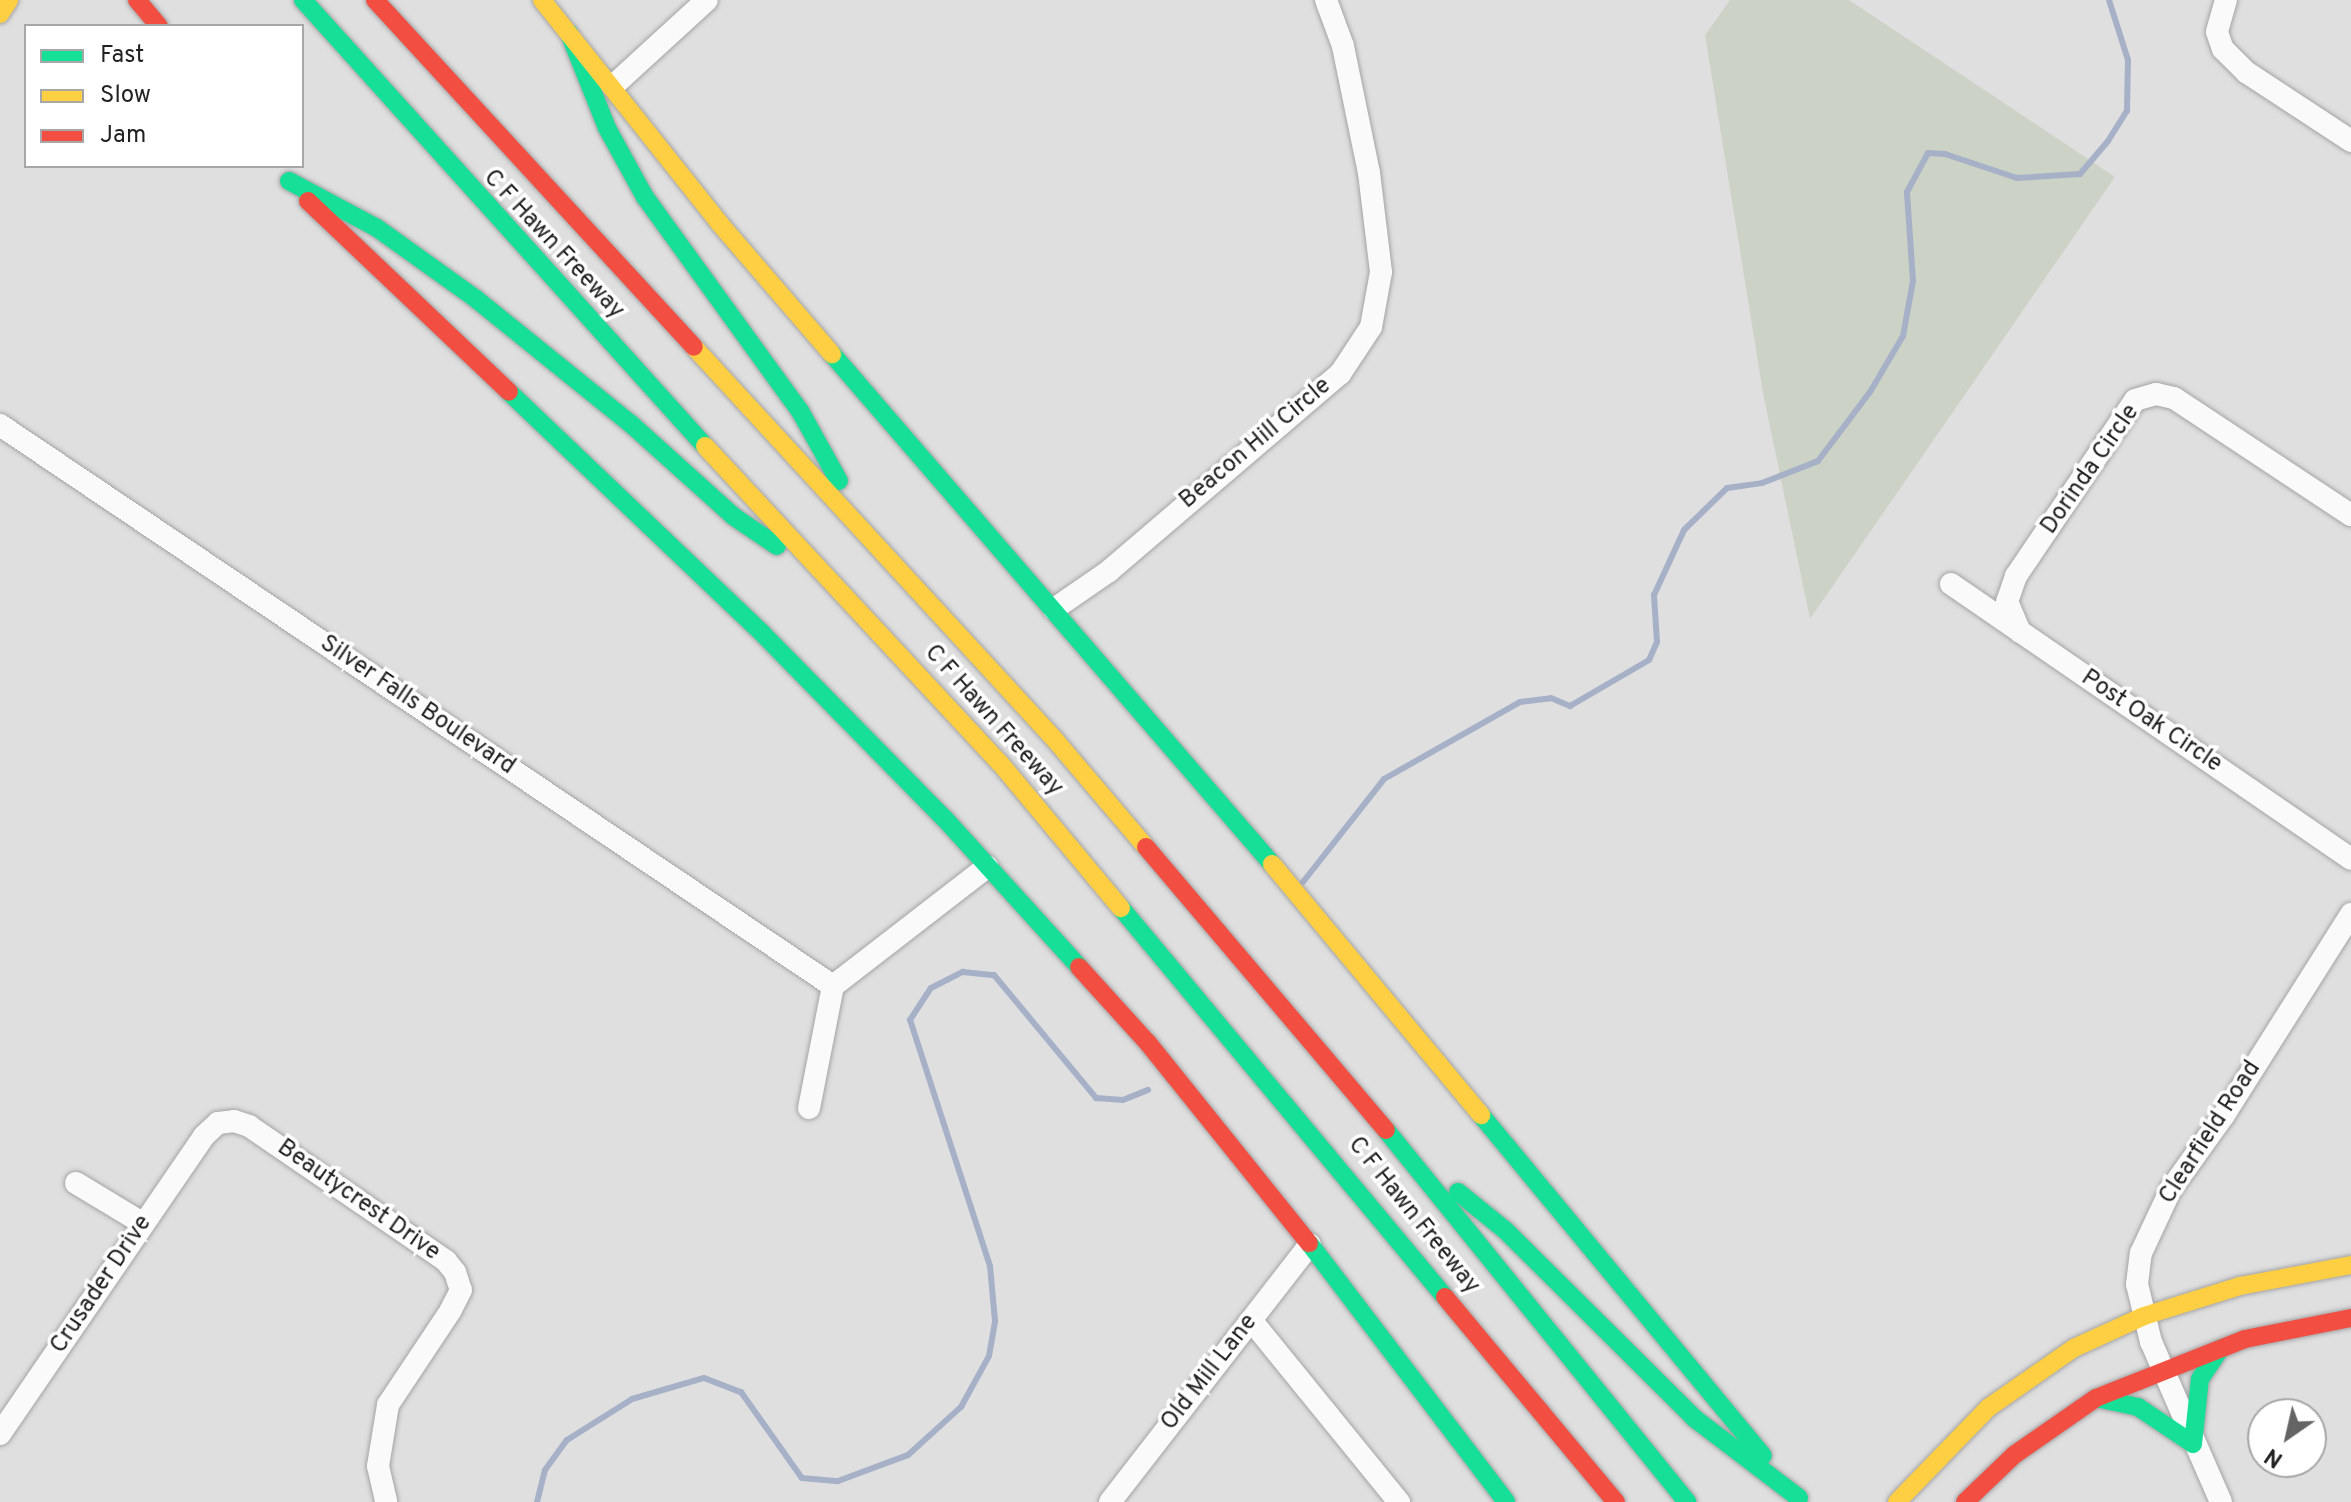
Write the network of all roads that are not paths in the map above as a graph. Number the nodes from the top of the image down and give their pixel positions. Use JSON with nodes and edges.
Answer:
{"nodes":[{"id":1,"x":9,"y":0,"type":"edge"},
{"id":2,"x":137,"y":0,"type":"edge"},
{"id":3,"x":303,"y":0,"type":"edge"},
{"id":4,"x":375,"y":0,"type":"edge"},
{"id":5,"x":542,"y":0,"type":"edge"},
{"id":6,"x":707,"y":0,"type":"edge"},
{"id":7,"x":1326,"y":0,"type":"edge"},
{"id":8,"x":2226,"y":0,"type":"edge"},
{"id":9,"x":0,"y":14,"type":"edge"},
{"id":10,"x":157,"y":24,"type":"edge"},
{"id":11,"x":569,"y":33,"type":"junction"},
{"id":12,"x":613,"y":86,"type":"junction"},
{"id":13,"x":2351,"y":141,"type":"edge"},
{"id":14,"x":278,"y":168,"type":"edge"},
{"id":15,"x":289,"y":181,"type":"junction"},
{"id":16,"x":0,"y":425,"type":"edge"},
{"id":17,"x":2351,"y":515,"type":"edge"},
{"id":18,"x":868,"y":534,"type":"junction"},
{"id":19,"x":1951,"y":584,"type":"dead end"},
{"id":20,"x":850,"y":598,"type":"junction"},
{"id":21,"x":1054,"y":609,"type":"junction"},
{"id":22,"x":2020,"y":632,"type":"junction"},
{"id":23,"x":2351,"y":859,"type":"edge"},
{"id":24,"x":987,"y":867,"type":"junction"},
{"id":25,"x":2351,"y":914,"type":"edge"},
{"id":26,"x":833,"y":986,"type":"junction"},
{"id":27,"x":809,"y":1108,"type":"dead end"},
{"id":28,"x":204,"y":1136,"type":"joint"},
{"id":29,"x":1392,"y":1138,"type":"junction"},
{"id":30,"x":76,"y":1183,"type":"dead end"},
{"id":31,"x":144,"y":1224,"type":"junction"},
{"id":32,"x":1310,"y":1244,"type":"junction"},
{"id":33,"x":2351,"y":1265,"type":"edge"},
{"id":34,"x":2144,"y":1316,"type":"junction"},
{"id":35,"x":2351,"y":1318,"type":"edge"},
{"id":36,"x":1251,"y":1320,"type":"junction"},
{"id":37,"x":2221,"y":1348,"type":"junction"},
{"id":38,"x":2163,"y":1370,"type":"junction"},
{"id":39,"x":2096,"y":1398,"type":"junction"},
{"id":40,"x":0,"y":1434,"type":"edge"},
{"id":41,"x":2193,"y":1444,"type":"junction"},
{"id":42,"x":1800,"y":1500,"type":"edge"},
{"id":43,"x":386,"y":1502,"type":"edge"},
{"id":44,"x":1110,"y":1502,"type":"edge"},
{"id":45,"x":1399,"y":1502,"type":"edge"},
{"id":46,"x":1506,"y":1502,"type":"edge"},
{"id":47,"x":1616,"y":1502,"type":"edge"},
{"id":48,"x":1687,"y":1502,"type":"edge"},
{"id":49,"x":1897,"y":1502,"type":"edge"},
{"id":50,"x":1965,"y":1502,"type":"edge"},
{"id":51,"x":2221,"y":1502,"type":"edge"}],
"edges":[{"from":1,"to":9,"type":"main road"},
{"from":2,"to":10,"type":"main road"},
{"from":3,"to":20,"type":"main road","name":"C F Hawn Freeway"},
{"from":4,"to":18,"type":"main road","name":"C F Hawn Freeway"},
{"from":5,"to":11,"type":"main road"},
{"from":6,"to":12,"type":"street"},
{"from":7,"to":21,"type":"street","name":"Beacon Hill Circle"},
{"from":8,"to":13,"type":"street"},
{"from":11,"to":12,"type":"main road"},
{"from":11,"to":18,"type":"main road"},
{"from":12,"to":21,"type":"main road"},
{"from":14,"to":15,"type":"main road"},
{"from":15,"to":20,"type":"main road"},
{"from":15,"to":24,"type":"main road"},
{"from":16,"to":26,"type":"street","name":"Silver Falls Boulevard"},
{"from":17,"to":22,"type":"street","name":"Dorinda Circle"},
{"from":18,"to":29,"type":"main road","name":"C F Hawn Freeway"},
{"from":19,"to":22,"type":"street","name":"Post Oak Circle"},
{"from":20,"to":47,"type":"main road","name":"C F Hawn Freeway"},
{"from":21,"to":42,"type":"main road"},
{"from":22,"to":23,"type":"street","name":"Post Oak Circle"},
{"from":24,"to":26,"type":"street"},
{"from":24,"to":32,"type":"main road"},
{"from":25,"to":34,"type":"street","name":"Clearfield Road"},
{"from":26,"to":27,"type":"street"},
{"from":28,"to":31,"type":"street","name":"Crusader Drive"},
{"from":28,"to":43,"type":"street","name":"Beautycrest Drive"},
{"from":29,"to":42,"type":"main road"},
{"from":29,"to":48,"type":"main road","name":"C F Hawn Freeway"},
{"from":30,"to":31,"type":"street"},
{"from":31,"to":40,"type":"street","name":"Crusader Drive"},
{"from":32,"to":36,"type":"street","name":"Old Mill Lane"},
{"from":32,"to":46,"type":"main road"},
{"from":33,"to":34,"type":"main road"},
{"from":34,"to":38,"type":"street","name":"Clearfield Road"},
{"from":34,"to":49,"type":"main road"},
{"from":35,"to":37,"type":"main road"},
{"from":36,"to":44,"type":"street","name":"Old Mill Lane"},
{"from":36,"to":45,"type":"street"},
{"from":37,"to":38,"type":"main road"},
{"from":37,"to":41,"type":"main road"},
{"from":38,"to":39,"type":"main road"},
{"from":38,"to":41,"type":"street","name":"Clearfield Road"},
{"from":39,"to":41,"type":"main road"},
{"from":39,"to":50,"type":"main road"},
{"from":41,"to":51,"type":"street","name":"Clearfield Road"}]}
